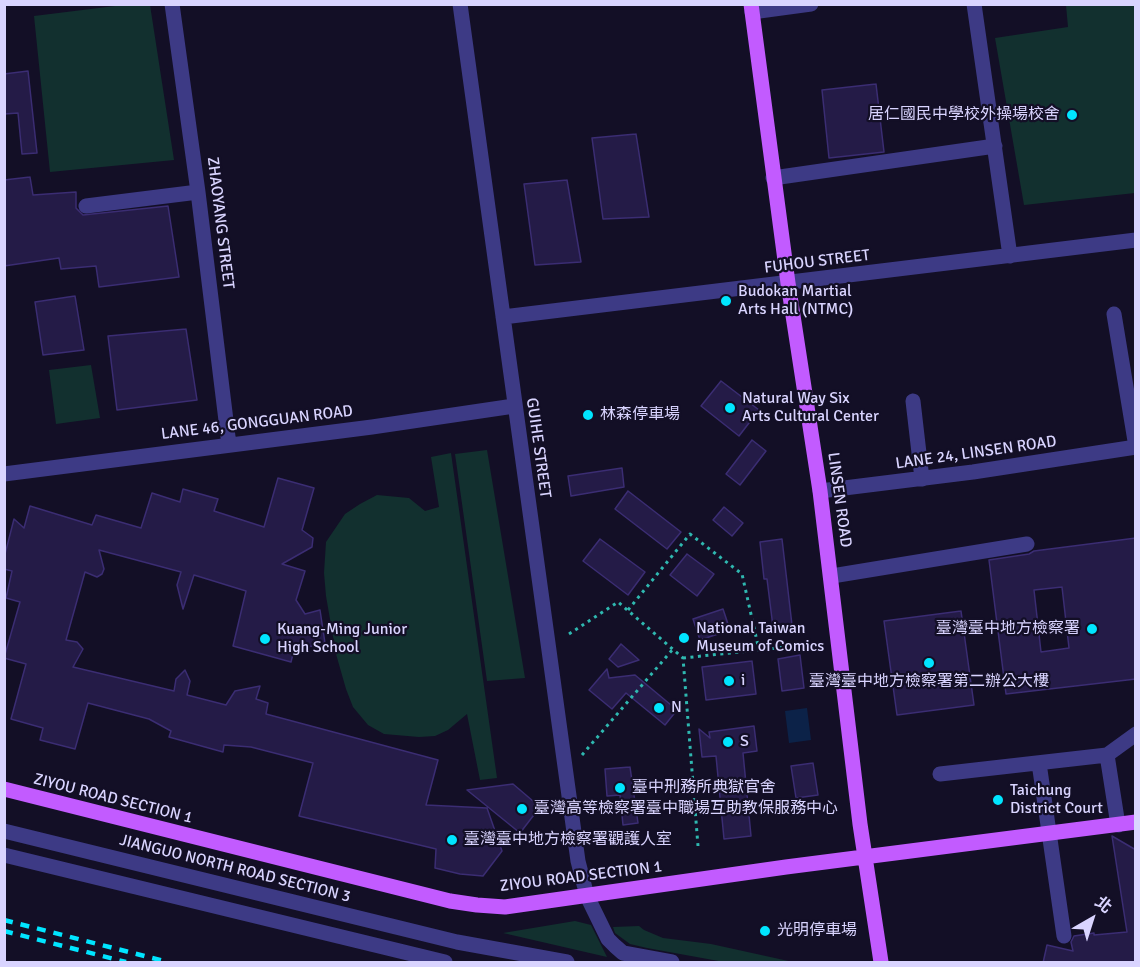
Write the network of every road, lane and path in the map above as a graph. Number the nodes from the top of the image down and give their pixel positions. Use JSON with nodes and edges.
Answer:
{"nodes":[{"id":1,"x":172,"y":4,"type":"edge"},
{"id":2,"x":460,"y":4,"type":"edge"},
{"id":3,"x":811,"y":4,"type":"edge"},
{"id":4,"x":974,"y":4,"type":"edge"},
{"id":5,"x":752,"y":8,"type":"edge"},
{"id":6,"x":995,"y":146,"type":"junction"},
{"id":7,"x":773,"y":178,"type":"junction"},
{"id":8,"x":198,"y":192,"type":"junction"},
{"id":9,"x":86,"y":206,"type":"dead end"},
{"id":10,"x":1136,"y":240,"type":"edge"},
{"id":11,"x":1010,"y":255,"type":"junction"},
{"id":12,"x":788,"y":283,"type":"junction"},
{"id":13,"x":1114,"y":314,"type":"dead end"},
{"id":14,"x":503,"y":317,"type":"junction"},
{"id":15,"x":1129,"y":358,"type":"edge"},
{"id":16,"x":913,"y":401,"type":"dead end"},
{"id":17,"x":514,"y":406,"type":"junction"},
{"id":18,"x":229,"y":445,"type":"junction"},
{"id":19,"x":1136,"y":447,"type":"edge"},
{"id":20,"x":4,"y":474,"type":"edge"},
{"id":21,"x":922,"y":479,"type":"junction"},
{"id":22,"x":820,"y":491,"type":"junction"},
{"id":23,"x":1027,"y":544,"type":"dead end"},
{"id":24,"x":831,"y":576,"type":"junction"},
{"id":25,"x":628,"y":610,"type":"junction"},
{"id":26,"x":569,"y":634,"type":"dead end"},
{"id":27,"x":805,"y":645,"type":"dead end"},
{"id":28,"x":673,"y":649,"type":"junction"},
{"id":29,"x":759,"y":650,"type":"junction"},
{"id":30,"x":683,"y":658,"type":"junction"},
{"id":31,"x":1136,"y":734,"type":"edge"},
{"id":32,"x":582,"y":755,"type":"dead end"},
{"id":33,"x":1107,"y":755,"type":"junction"},
{"id":34,"x":1039,"y":763,"type":"junction"},
{"id":35,"x":940,"y":774,"type":"dead end"},
{"id":36,"x":4,"y":789,"type":"edge"},
{"id":37,"x":1136,"y":822,"type":"edge"},
{"id":38,"x":1118,"y":825,"type":"junction"},
{"id":39,"x":4,"y":831,"type":"edge"},
{"id":40,"x":1048,"y":834,"type":"junction"},
{"id":41,"x":698,"y":846,"type":"dead end"},
{"id":42,"x":4,"y":855,"type":"edge"},
{"id":43,"x":866,"y":858,"type":"junction"},
{"id":44,"x":587,"y":896,"type":"junction"},
{"id":45,"x":1064,"y":936,"type":"dead end"},
{"id":46,"x":445,"y":963,"type":"edge"},
{"id":47,"x":567,"y":963,"type":"edge"},
{"id":48,"x":672,"y":963,"type":"edge"},
{"id":49,"x":881,"y":963,"type":"edge"}],
"edges":[{"from":1,"to":8,"type":"street","name":"ZHAOYANG STREET"},
{"from":2,"to":14,"type":"street","name":"GUIHE STREET"},
{"from":3,"to":5,"type":"street"},
{"from":4,"to":6,"type":"street"},
{"from":5,"to":7,"type":"main road","name":"LINSEN ROAD"},
{"from":6,"to":7,"type":"street"},
{"from":6,"to":11,"type":"street"},
{"from":7,"to":12,"type":"main road","name":"LINSEN ROAD"},
{"from":8,"to":9,"type":"street"},
{"from":8,"to":18,"type":"street","name":"ZHAOYANG STREET"},
{"from":10,"to":11,"type":"street","name":"FUHOU STREET"},
{"from":11,"to":12,"type":"street","name":"FUHOU STREET"},
{"from":12,"to":14,"type":"street","name":"FUHOU STREET"},
{"from":12,"to":22,"type":"main road","name":"LINSEN ROAD"},
{"from":13,"to":15,"type":"street"},
{"from":14,"to":17,"type":"street","name":"GUIHE STREET"},
{"from":15,"to":19,"type":"street"},
{"from":16,"to":21,"type":"street"},
{"from":17,"to":18,"type":"street","name":"LANE 46, GONGGUAN ROAD"},
{"from":17,"to":44,"type":"street","name":"GUIHE STREET"},
{"from":18,"to":20,"type":"street","name":"LANE 46, GONGGUAN ROAD"},
{"from":19,"to":21,"type":"street","name":"LANE 24, LINSEN ROAD"},
{"from":21,"to":22,"type":"street","name":"LANE 24, LINSEN ROAD"},
{"from":22,"to":24,"type":"main road","name":"LINSEN ROAD"},
{"from":23,"to":24,"type":"street"},
{"from":24,"to":43,"type":"main road","name":"LINSEN ROAD"},
{"from":25,"to":26,"type":"path"},
{"from":25,"to":28,"type":"path"},
{"from":25,"to":29,"type":"path"},
{"from":27,"to":29,"type":"path"},
{"from":28,"to":30,"type":"path"},
{"from":28,"to":32,"type":"path"},
{"from":29,"to":30,"type":"path"},
{"from":30,"to":41,"type":"path"},
{"from":31,"to":33,"type":"street"},
{"from":33,"to":34,"type":"street"},
{"from":33,"to":38,"type":"street"},
{"from":34,"to":35,"type":"street"},
{"from":34,"to":40,"type":"street"},
{"from":36,"to":44,"type":"main road","name":"ZIYOU ROAD SECTION 1"},
{"from":37,"to":38,"type":"main road","name":"ZIYOU ROAD SECTION 1"},
{"from":38,"to":40,"type":"main road","name":"ZIYOU ROAD SECTION 1"},
{"from":39,"to":47,"type":"street"},
{"from":40,"to":43,"type":"main road","name":"ZIYOU ROAD SECTION 1"},
{"from":40,"to":45,"type":"street"},
{"from":42,"to":46,"type":"street"},
{"from":43,"to":44,"type":"main road","name":"ZIYOU ROAD SECTION 1"},
{"from":43,"to":49,"type":"main road","name":"LINSEN ROAD"},
{"from":44,"to":48,"type":"street","name":"GUIHE STREET"}]}
